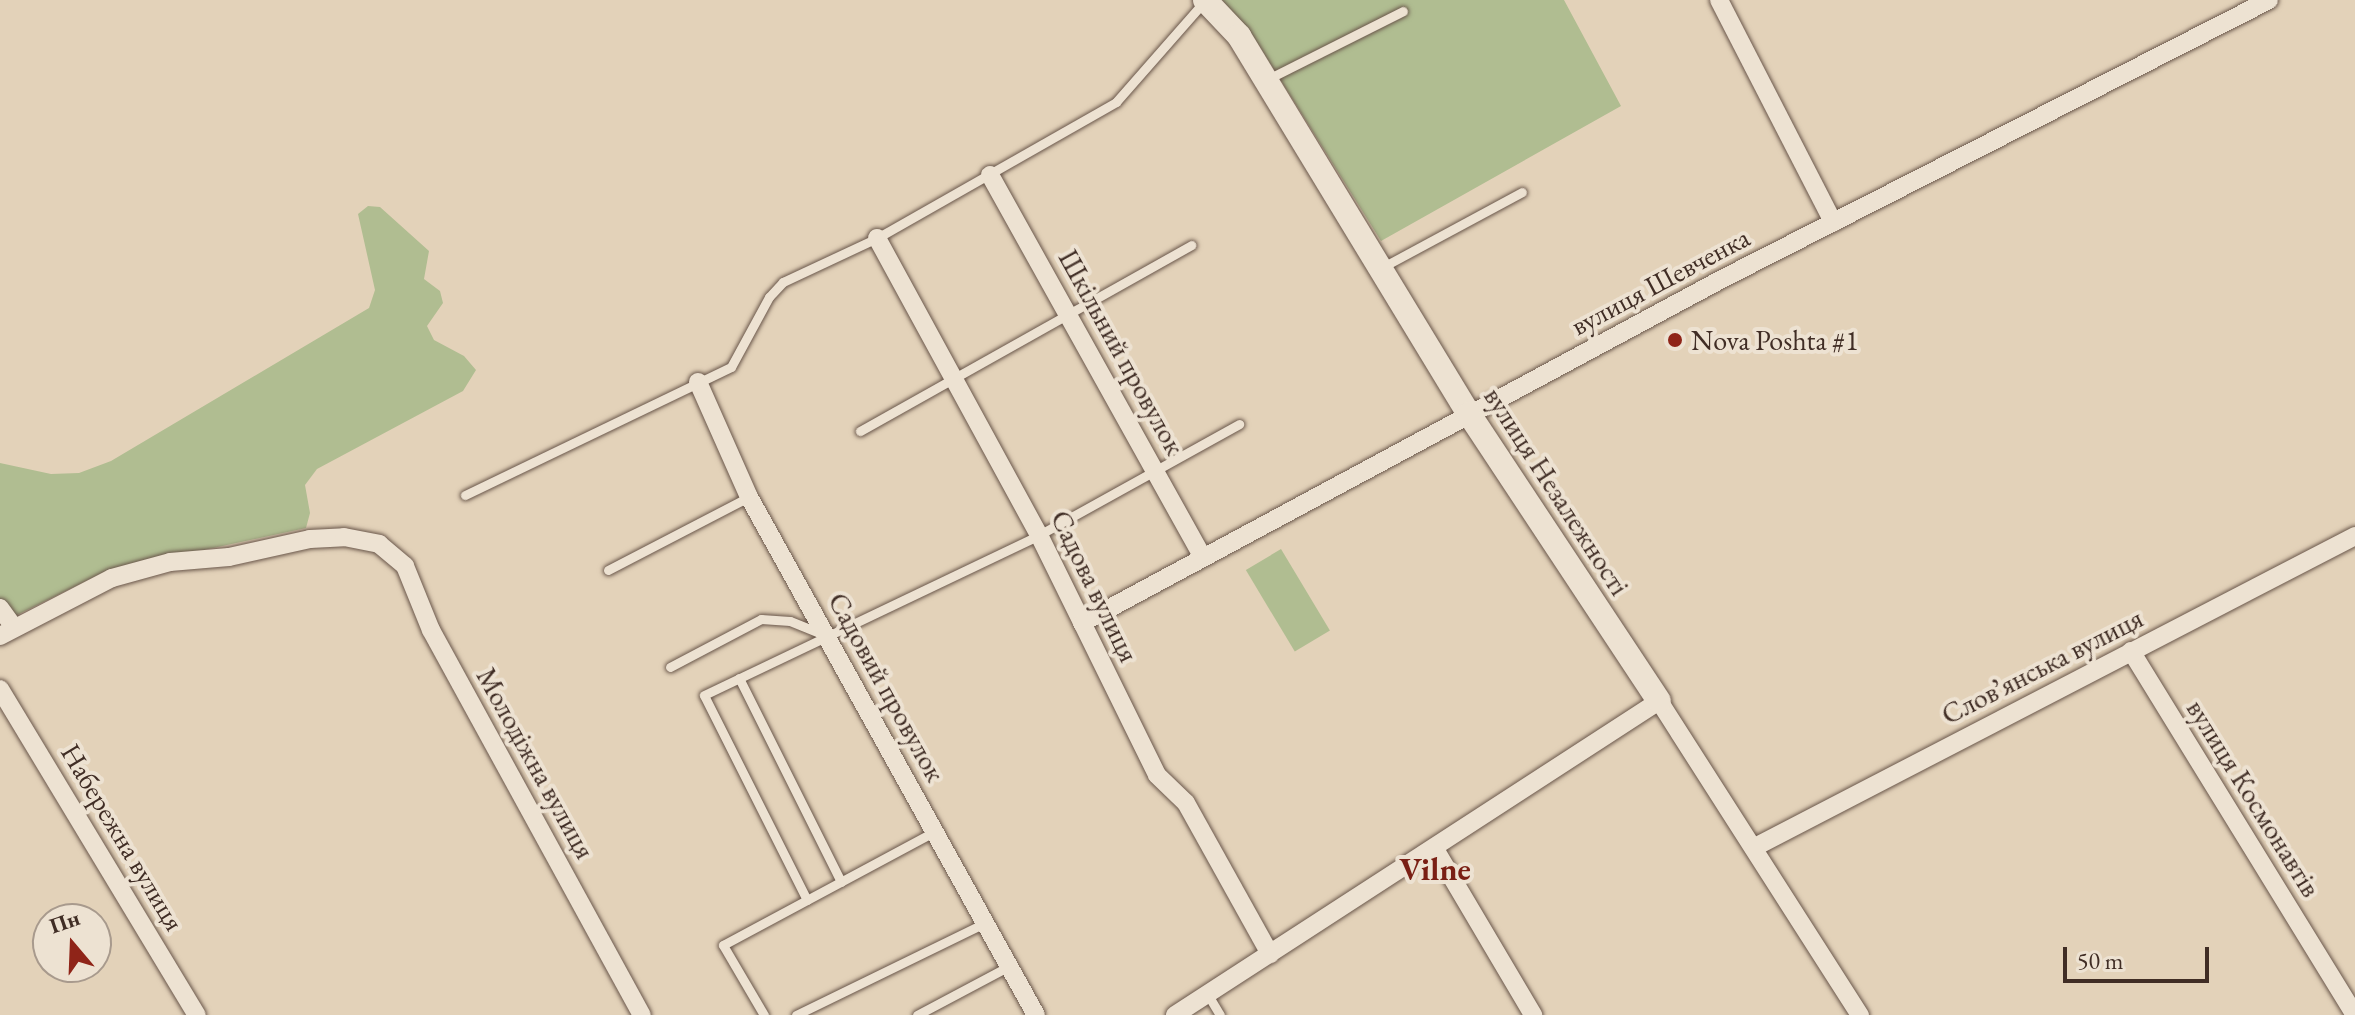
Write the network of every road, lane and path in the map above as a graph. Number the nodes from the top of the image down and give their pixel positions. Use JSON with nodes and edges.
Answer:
{"nodes":[{"id":1,"x":1205,"y":0,"type":"edge"},
{"id":2,"x":1719,"y":0,"type":"edge"},
{"id":3,"x":2269,"y":0,"type":"edge"},
{"id":4,"x":1403,"y":11,"type":"dead end"},
{"id":5,"x":1265,"y":80,"type":"junction"},
{"id":6,"x":990,"y":175,"type":"junction"},
{"id":7,"x":1522,"y":192,"type":"dead end"},
{"id":8,"x":1833,"y":222,"type":"junction"},
{"id":9,"x":877,"y":238,"type":"junction"},
{"id":10,"x":1191,"y":245,"type":"dead end"},
{"id":11,"x":1381,"y":268,"type":"junction"},
{"id":12,"x":1069,"y":314,"type":"junction"},
{"id":13,"x":954,"y":378,"type":"junction"},
{"id":14,"x":698,"y":382,"type":"junction"},
{"id":15,"x":1469,"y":414,"type":"junction"},
{"id":16,"x":1239,"y":424,"type":"dead end"},
{"id":17,"x":860,"y":431,"type":"dead end"},
{"id":18,"x":1157,"y":469,"type":"junction"},
{"id":19,"x":465,"y":495,"type":"dead end"},
{"id":20,"x":749,"y":497,"type":"junction"},
{"id":21,"x":1039,"y":535,"type":"junction"},
{"id":22,"x":2355,"y":536,"type":"edge"},
{"id":23,"x":1203,"y":558,"type":"junction"},
{"id":24,"x":608,"y":570,"type":"dead end"},
{"id":25,"x":0,"y":608,"type":"edge"},
{"id":26,"x":1082,"y":623,"type":"junction"},
{"id":27,"x":7,"y":632,"type":"edge"},
{"id":28,"x":826,"y":636,"type":"junction"},
{"id":29,"x":2131,"y":651,"type":"junction"},
{"id":30,"x":670,"y":667,"type":"dead end"},
{"id":31,"x":739,"y":678,"type":"junction"},
{"id":32,"x":0,"y":689,"type":"edge"},
{"id":33,"x":1659,"y":701,"type":"junction"},
{"id":34,"x":935,"y":832,"type":"junction"},
{"id":35,"x":1755,"y":847,"type":"junction"},
{"id":36,"x":1435,"y":849,"type":"junction"},
{"id":37,"x":841,"y":882,"type":"junction"},
{"id":38,"x":807,"y":900,"type":"junction"},
{"id":39,"x":985,"y":923,"type":"junction"},
{"id":40,"x":1270,"y":954,"type":"junction"},
{"id":41,"x":1009,"y":966,"type":"junction"},
{"id":42,"x":1208,"y":995,"type":"junction"},
{"id":43,"x":197,"y":1015,"type":"edge"},
{"id":44,"x":642,"y":1015,"type":"edge"},
{"id":45,"x":764,"y":1015,"type":"edge"},
{"id":46,"x":796,"y":1015,"type":"edge"},
{"id":47,"x":917,"y":1015,"type":"edge"},
{"id":48,"x":1036,"y":1015,"type":"edge"},
{"id":49,"x":1175,"y":1015,"type":"edge"},
{"id":50,"x":1220,"y":1015,"type":"edge"},
{"id":51,"x":1533,"y":1015,"type":"edge"},
{"id":52,"x":1860,"y":1015,"type":"edge"},
{"id":53,"x":2355,"y":1015,"type":"edge"}],
"edges":[{"from":1,"to":5,"type":"street","name":"вулиця Незалежності"},
{"from":1,"to":6,"type":"lane"},
{"from":2,"to":8,"type":"street"},
{"from":3,"to":8,"type":"street","name":"вулиця Шевченка"},
{"from":4,"to":5,"type":"lane"},
{"from":5,"to":11,"type":"street","name":"вулиця Незалежності"},
{"from":6,"to":9,"type":"lane"},
{"from":6,"to":12,"type":"street","name":"Шкільний провулок"},
{"from":7,"to":11,"type":"lane"},
{"from":8,"to":15,"type":"street","name":"вулиця Шевченка"},
{"from":9,"to":13,"type":"street","name":"Садова вулиця"},
{"from":9,"to":14,"type":"lane"},
{"from":10,"to":12,"type":"lane"},
{"from":11,"to":15,"type":"street","name":"вулиця Незалежності"},
{"from":12,"to":13,"type":"lane"},
{"from":12,"to":18,"type":"street","name":"Шкільний провулок"},
{"from":13,"to":17,"type":"lane"},
{"from":13,"to":21,"type":"street","name":"Садова вулиця"},
{"from":14,"to":19,"type":"lane"},
{"from":14,"to":20,"type":"street","name":"Садовий провулок"},
{"from":15,"to":23,"type":"street","name":"вулиця Шевченка"},
{"from":15,"to":33,"type":"street","name":"вулиця Незалежності"},
{"from":16,"to":18,"type":"lane"},
{"from":18,"to":21,"type":"lane"},
{"from":18,"to":23,"type":"street","name":"Шкільний провулок"},
{"from":20,"to":24,"type":"lane"},
{"from":20,"to":28,"type":"street","name":"Садовий провулок"},
{"from":21,"to":26,"type":"street","name":"Садова вулиця"},
{"from":21,"to":28,"type":"lane"},
{"from":22,"to":29,"type":"street","name":"Словʼянська вулиця"},
{"from":23,"to":26,"type":"street","name":"вулиця Шевченка"},
{"from":25,"to":27,"type":"street"},
{"from":26,"to":40,"type":"street","name":"Садова вулиця"},
{"from":27,"to":44,"type":"street","name":"Молодіжна вулиця"},
{"from":28,"to":30,"type":"lane"},
{"from":28,"to":31,"type":"lane"},
{"from":28,"to":34,"type":"street","name":"Садовий провулок"},
{"from":29,"to":35,"type":"street","name":"Словʼянська вулиця"},
{"from":29,"to":53,"type":"street","name":"вулиця Космонавтів"},
{"from":31,"to":37,"type":"lane"},
{"from":31,"to":38,"type":"lane"},
{"from":32,"to":43,"type":"street","name":"Набережна вулиця"},
{"from":33,"to":35,"type":"street","name":"вулиця Незалежності"},
{"from":33,"to":36,"type":"street"},
{"from":34,"to":37,"type":"lane"},
{"from":34,"to":39,"type":"street","name":"Садовий провулок"},
{"from":35,"to":52,"type":"street","name":"вулиця Незалежності"},
{"from":36,"to":40,"type":"street"},
{"from":36,"to":51,"type":"street"},
{"from":37,"to":38,"type":"lane"},
{"from":38,"to":45,"type":"lane"},
{"from":39,"to":41,"type":"street","name":"Садовий провулок"},
{"from":39,"to":46,"type":"lane"},
{"from":40,"to":42,"type":"street"},
{"from":41,"to":47,"type":"lane"},
{"from":41,"to":48,"type":"street","name":"Садовий провулок"},
{"from":42,"to":49,"type":"street"},
{"from":42,"to":50,"type":"lane"}]}
